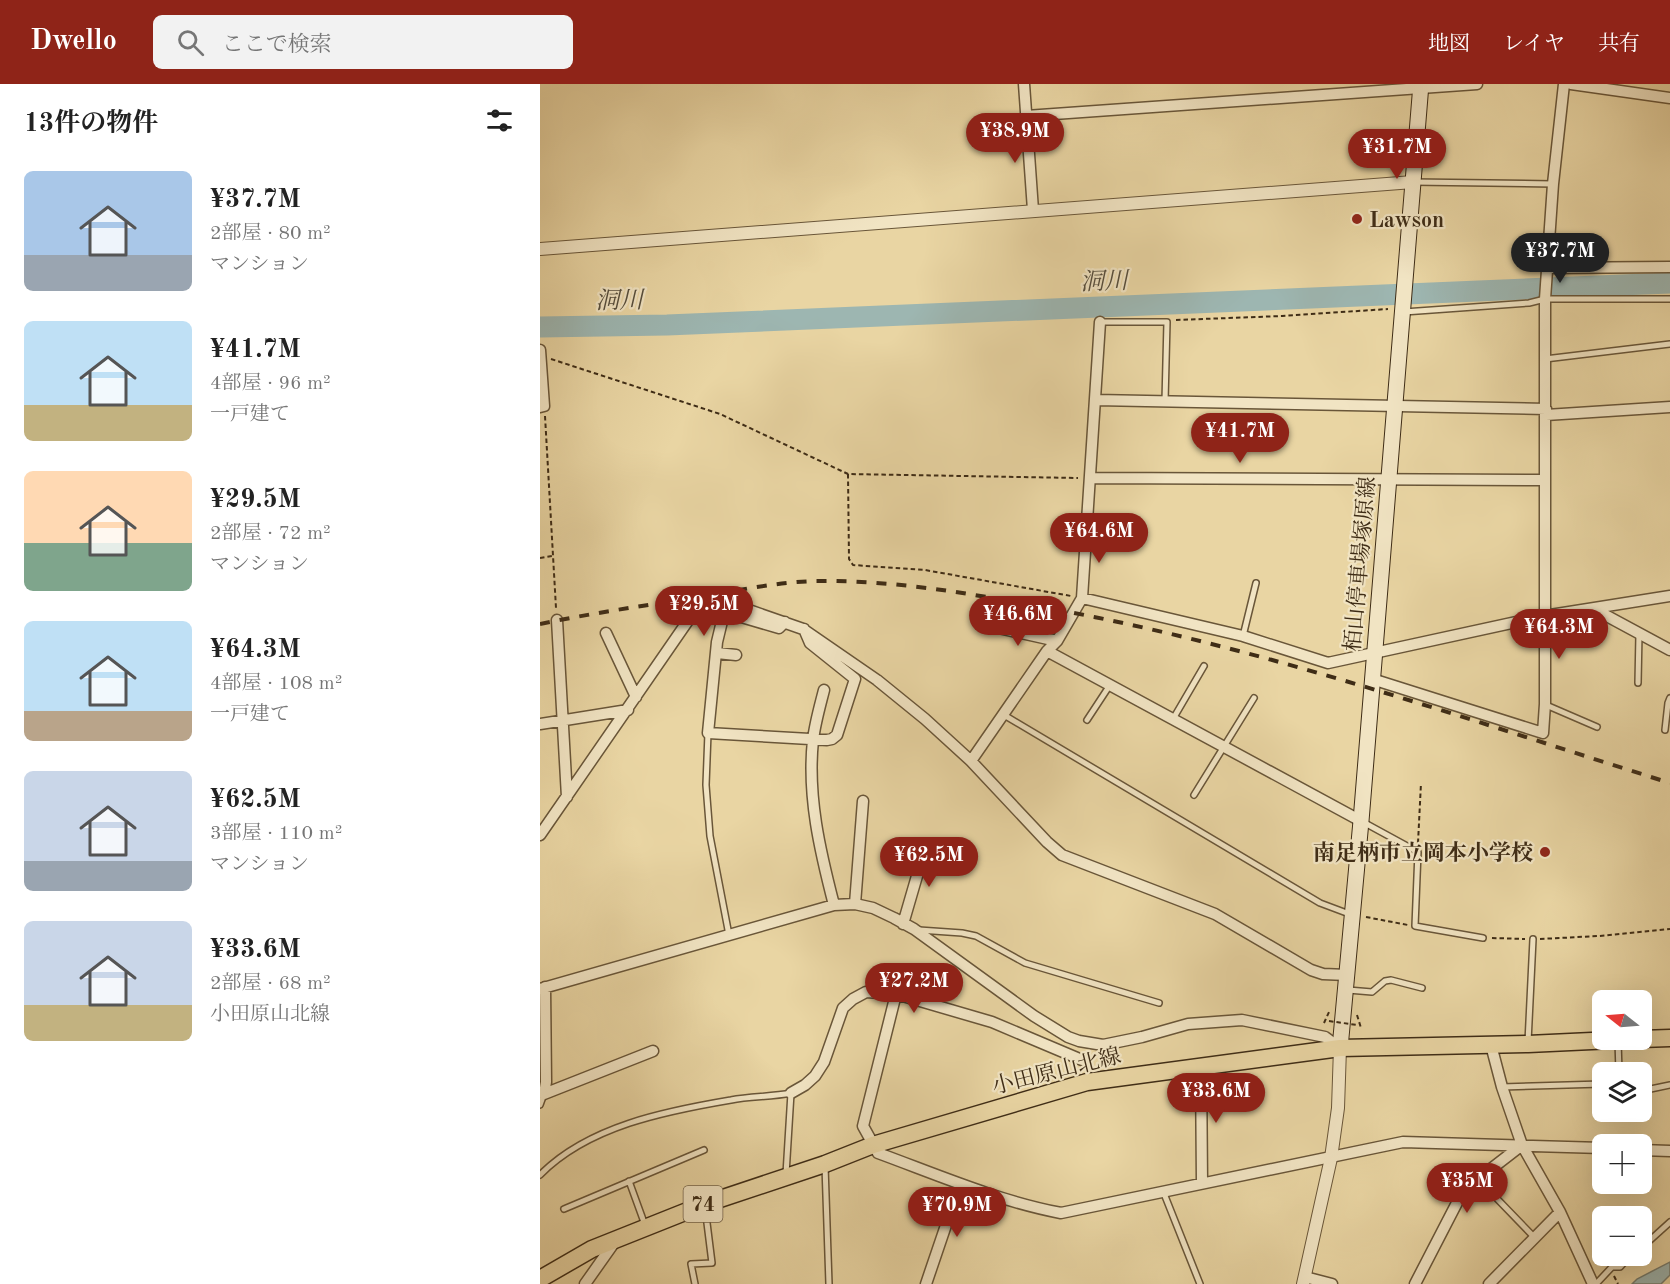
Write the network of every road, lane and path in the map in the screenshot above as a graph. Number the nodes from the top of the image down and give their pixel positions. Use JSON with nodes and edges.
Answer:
{"nodes":[{"id":1,"x":1024,"y":84,"type":"edge"},
{"id":2,"x":1477,"y":84,"type":"edge"},
{"id":3,"x":1564,"y":84,"type":"edge"},
{"id":4,"x":1571,"y":84,"type":"edge"},
{"id":5,"x":1421,"y":86,"type":"edge"},
{"id":6,"x":1670,"y":98,"type":"edge"},
{"id":7,"x":1026,"y":116,"type":"junction"},
{"id":8,"x":1413,"y":182,"type":"junction"},
{"id":9,"x":1553,"y":184,"type":"junction"},
{"id":10,"x":1033,"y":210,"type":"junction"},
{"id":11,"x":540,"y":249,"type":"edge"},
{"id":12,"x":1670,"y":267,"type":"edge"},
{"id":13,"x":1546,"y":268,"type":"junction"},
{"id":14,"x":1545,"y":299,"type":"junction"},
{"id":15,"x":1670,"y":299,"type":"edge"},
{"id":16,"x":1402,"y":312,"type":"junction"},
{"id":17,"x":1100,"y":322,"type":"joint"},
{"id":18,"x":1167,"y":322,"type":"junction"},
{"id":19,"x":1670,"y":344,"type":"edge"},
{"id":20,"x":540,"y":350,"type":"edge"},
{"id":21,"x":541,"y":355,"type":"edge"},
{"id":22,"x":1545,"y":359,"type":"junction"},
{"id":23,"x":1096,"y":400,"type":"junction"},
{"id":24,"x":1165,"y":401,"type":"junction"},
{"id":25,"x":1396,"y":406,"type":"junction"},
{"id":26,"x":542,"y":407,"type":"edge"},
{"id":27,"x":1670,"y":407,"type":"edge"},
{"id":28,"x":1546,"y":412,"type":"junction"},
{"id":29,"x":848,"y":474,"type":"junction"},
{"id":30,"x":1090,"y":478,"type":"junction"},
{"id":31,"x":1389,"y":479,"type":"junction"},
{"id":32,"x":1545,"y":480,"type":"junction"},
{"id":33,"x":552,"y":556,"type":"junction"},
{"id":34,"x":540,"y":558,"type":"edge"},
{"id":35,"x":1256,"y":583,"type":"dead end"},
{"id":36,"x":1670,"y":596,"type":"edge"},
{"id":37,"x":1082,"y":598,"type":"junction"},
{"id":38,"x":1594,"y":609,"type":"junction"},
{"id":39,"x":1544,"y":616,"type":"junction"},
{"id":40,"x":557,"y":620,"type":"joint"},
{"id":41,"x":785,"y":622,"type":"junction"},
{"id":42,"x":985,"y":625,"type":"dead end"},
{"id":43,"x":803,"y":629,"type":"junction"},
{"id":44,"x":606,"y":633,"type":"dead end"},
{"id":45,"x":1638,"y":633,"type":"junction"},
{"id":46,"x":1243,"y":636,"type":"junction"},
{"id":47,"x":1057,"y":641,"type":"junction"},
{"id":48,"x":1670,"y":650,"type":"edge"},
{"id":49,"x":1047,"y":651,"type":"junction"},
{"id":50,"x":717,"y":653,"type":"junction"},
{"id":51,"x":1374,"y":653,"type":"junction"},
{"id":52,"x":736,"y":655,"type":"dead end"},
{"id":53,"x":1204,"y":666,"type":"dead end"},
{"id":54,"x":1372,"y":679,"type":"junction"},
{"id":55,"x":1638,"y":683,"type":"dead end"},
{"id":56,"x":1110,"y":686,"type":"junction"},
{"id":57,"x":824,"y":690,"type":"dead end"},
{"id":58,"x":636,"y":697,"type":"junction"},
{"id":59,"x":1254,"y":698,"type":"dead end"},
{"id":60,"x":1670,"y":698,"type":"edge"},
{"id":61,"x":1545,"y":704,"type":"junction"},
{"id":62,"x":628,"y":710,"type":"junction"},
{"id":63,"x":1003,"y":714,"type":"junction"},
{"id":64,"x":563,"y":720,"type":"junction"},
{"id":65,"x":1087,"y":720,"type":"dead end"},
{"id":66,"x":1173,"y":720,"type":"junction"},
{"id":67,"x":540,"y":724,"type":"edge"},
{"id":68,"x":1597,"y":727,"type":"dead end"},
{"id":69,"x":1665,"y":730,"type":"dead end"},
{"id":70,"x":708,"y":734,"type":"junction"},
{"id":71,"x":813,"y":739,"type":"junction"},
{"id":72,"x":1223,"y":748,"type":"junction"},
{"id":73,"x":971,"y":761,"type":"junction"},
{"id":74,"x":1421,"y":783,"type":"dead end"},
{"id":75,"x":1194,"y":795,"type":"dead end"},
{"id":76,"x":567,"y":797,"type":"junction"},
{"id":77,"x":863,"y":801,"type":"dead end"},
{"id":78,"x":1361,"y":821,"type":"junction"},
{"id":79,"x":540,"y":835,"type":"edge"},
{"id":80,"x":926,"y":845,"type":"dead end"},
{"id":81,"x":1418,"y":852,"type":"junction"},
{"id":82,"x":855,"y":904,"type":"junction"},
{"id":83,"x":834,"y":905,"type":"junction"},
{"id":84,"x":1352,"y":915,"type":"junction"},
{"id":85,"x":903,"y":924,"type":"junction"},
{"id":86,"x":1415,"y":926,"type":"junction"},
{"id":87,"x":914,"y":929,"type":"junction"},
{"id":88,"x":1670,"y":929,"type":"edge"},
{"id":89,"x":729,"y":935,"type":"junction"},
{"id":90,"x":1483,"y":938,"type":"joint"},
{"id":91,"x":1533,"y":939,"type":"junction"},
{"id":92,"x":1346,"y":982,"type":"junction"},
{"id":93,"x":542,"y":988,"type":"edge"},
{"id":94,"x":1422,"y":988,"type":"dead end"},
{"id":95,"x":896,"y":994,"type":"junction"},
{"id":96,"x":1159,"y":1003,"type":"dead end"},
{"id":97,"x":1329,"y":1021,"type":"dead end"},
{"id":98,"x":1361,"y":1028,"type":"dead end"},
{"id":99,"x":1652,"y":1038,"type":"edge"},
{"id":100,"x":1670,"y":1038,"type":"edge"},
{"id":101,"x":1592,"y":1041,"type":"edge"},
{"id":102,"x":1528,"y":1044,"type":"junction"},
{"id":103,"x":1491,"y":1045,"type":"junction"},
{"id":104,"x":1340,"y":1048,"type":"junction"},
{"id":105,"x":653,"y":1051,"type":"dead end"},
{"id":106,"x":1082,"y":1060,"type":"dead end"},
{"id":107,"x":1201,"y":1066,"type":"junction"},
{"id":108,"x":1592,"y":1084,"type":"edge"},
{"id":109,"x":1670,"y":1085,"type":"edge"},
{"id":110,"x":1502,"y":1087,"type":"junction"},
{"id":111,"x":1652,"y":1089,"type":"edge"},
{"id":112,"x":791,"y":1093,"type":"junction"},
{"id":113,"x":544,"y":1094,"type":"junction"},
{"id":114,"x":540,"y":1105,"type":"edge"},
{"id":115,"x":873,"y":1145,"type":"junction"},
{"id":116,"x":1522,"y":1145,"type":"junction"},
{"id":117,"x":1592,"y":1148,"type":"edge"},
{"id":118,"x":704,"y":1150,"type":"dead end"},
{"id":119,"x":1652,"y":1150,"type":"edge"},
{"id":120,"x":1669,"y":1150,"type":"edge"},
{"id":121,"x":1331,"y":1158,"type":"junction"},
{"id":122,"x":825,"y":1164,"type":"junction"},
{"id":123,"x":540,"y":1174,"type":"edge"},
{"id":124,"x":786,"y":1177,"type":"junction"},
{"id":125,"x":1478,"y":1179,"type":"junction"},
{"id":126,"x":629,"y":1181,"type":"junction"},
{"id":127,"x":1202,"y":1183,"type":"junction"},
{"id":128,"x":960,"y":1184,"type":"junction"},
{"id":129,"x":1163,"y":1191,"type":"junction"},
{"id":130,"x":705,"y":1204,"type":"junction"},
{"id":131,"x":564,"y":1209,"type":"dead end"},
{"id":132,"x":1560,"y":1212,"type":"junction"},
{"id":133,"x":1670,"y":1222,"type":"edge"},
{"id":134,"x":645,"y":1227,"type":"junction"},
{"id":135,"x":1534,"y":1237,"type":"junction"},
{"id":136,"x":1652,"y":1238,"type":"edge"},
{"id":137,"x":617,"y":1239,"type":"junction"},
{"id":138,"x":1621,"y":1266,"type":"edge"},
{"id":139,"x":540,"y":1280,"type":"edge"},
{"id":140,"x":1304,"y":1281,"type":"edge"},
{"id":141,"x":585,"y":1284,"type":"edge"},
{"id":142,"x":695,"y":1284,"type":"edge"},
{"id":143,"x":829,"y":1284,"type":"edge"},
{"id":144,"x":926,"y":1284,"type":"edge"},
{"id":145,"x":1200,"y":1284,"type":"edge"},
{"id":146,"x":1332,"y":1284,"type":"edge"},
{"id":147,"x":1415,"y":1284,"type":"edge"},
{"id":148,"x":1489,"y":1284,"type":"edge"},
{"id":149,"x":1595,"y":1284,"type":"edge"}],
"edges":[{"from":1,"to":7,"type":"street"},
{"from":2,"to":5,"type":"street"},
{"from":3,"to":9,"type":"street"},
{"from":4,"to":6,"type":"street"},
{"from":5,"to":7,"type":"street"},
{"from":5,"to":8,"type":"main road","name":"栢山停車場塚原線"},
{"from":7,"to":10,"type":"street"},
{"from":8,"to":9,"type":"lane"},
{"from":8,"to":10,"type":"street"},
{"from":8,"to":16,"type":"main road","name":"栢山停車場塚原線"},
{"from":9,"to":13,"type":"street"},
{"from":10,"to":11,"type":"street"},
{"from":12,"to":13,"type":"street"},
{"from":13,"to":14,"type":"street"},
{"from":14,"to":15,"type":"lane"},
{"from":14,"to":16,"type":"lane"},
{"from":14,"to":22,"type":"street"},
{"from":16,"to":18,"type":"path"},
{"from":16,"to":25,"type":"main road","name":"栢山停車場塚原線"},
{"from":17,"to":18,"type":"lane"},
{"from":17,"to":23,"type":"street"},
{"from":18,"to":24,"type":"lane"},
{"from":19,"to":22,"type":"lane"},
{"from":20,"to":21,"type":"street"},
{"from":21,"to":26,"type":"street"},
{"from":21,"to":29,"type":"path"},
{"from":22,"to":28,"type":"street"},
{"from":23,"to":24,"type":"street"},
{"from":23,"to":30,"type":"street"},
{"from":24,"to":25,"type":"street"},
{"from":25,"to":28,"type":"street"},
{"from":25,"to":31,"type":"main road","name":"栢山停車場塚原線"},
{"from":26,"to":33,"type":"path"},
{"from":27,"to":28,"type":"street"},
{"from":28,"to":32,"type":"street"},
{"from":29,"to":30,"type":"path"},
{"from":29,"to":37,"type":"path"},
{"from":30,"to":31,"type":"street"},
{"from":30,"to":37,"type":"street"},
{"from":31,"to":32,"type":"street"},
{"from":31,"to":51,"type":"main road","name":"栢山停車場塚原線"},
{"from":32,"to":39,"type":"street"},
{"from":33,"to":34,"type":"path"},
{"from":33,"to":40,"type":"path"},
{"from":35,"to":46,"type":"lane"},
{"from":36,"to":38,"type":"street"},
{"from":37,"to":46,"type":"street"},
{"from":37,"to":47,"type":"street"},
{"from":38,"to":39,"type":"street"},
{"from":38,"to":45,"type":"street"},
{"from":39,"to":51,"type":"street"},
{"from":39,"to":61,"type":"street"},
{"from":40,"to":64,"type":"street"},
{"from":41,"to":43,"type":"street"},
{"from":41,"to":50,"type":"street"},
{"from":41,"to":58,"type":"street"},
{"from":42,"to":47,"type":"street"},
{"from":43,"to":71,"type":"street"},
{"from":43,"to":73,"type":"street"},
{"from":44,"to":58,"type":"street"},
{"from":45,"to":48,"type":"street"},
{"from":45,"to":55,"type":"lane"},
{"from":46,"to":51,"type":"street"},
{"from":47,"to":49,"type":"street"},
{"from":49,"to":56,"type":"street"},
{"from":49,"to":63,"type":"street"},
{"from":50,"to":52,"type":"street"},
{"from":50,"to":70,"type":"street"},
{"from":51,"to":54,"type":"main road","name":"栢山停車場塚原線"},
{"from":53,"to":66,"type":"lane"},
{"from":54,"to":61,"type":"street"},
{"from":54,"to":78,"type":"main road","name":"栢山停車場塚原線"},
{"from":56,"to":65,"type":"lane"},
{"from":56,"to":66,"type":"street"},
{"from":57,"to":71,"type":"street"},
{"from":58,"to":62,"type":"street"},
{"from":59,"to":72,"type":"lane"},
{"from":60,"to":69,"type":"lane"},
{"from":61,"to":68,"type":"lane"},
{"from":62,"to":64,"type":"street"},
{"from":62,"to":76,"type":"street"},
{"from":63,"to":73,"type":"street"},
{"from":63,"to":84,"type":"lane"},
{"from":64,"to":67,"type":"street"},
{"from":64,"to":76,"type":"street"},
{"from":66,"to":72,"type":"street"},
{"from":70,"to":71,"type":"street"},
{"from":70,"to":89,"type":"lane"},
{"from":71,"to":83,"type":"street"},
{"from":72,"to":75,"type":"lane"},
{"from":72,"to":78,"type":"street"},
{"from":73,"to":92,"type":"street"},
{"from":74,"to":81,"type":"path"},
{"from":76,"to":79,"type":"street"},
{"from":77,"to":82,"type":"street"},
{"from":78,"to":81,"type":"lane"},
{"from":78,"to":84,"type":"main road","name":"栢山停車場塚原線"},
{"from":80,"to":85,"type":"street"},
{"from":81,"to":86,"type":"lane"},
{"from":82,"to":83,"type":"street"},
{"from":82,"to":85,"type":"street"},
{"from":83,"to":89,"type":"street"},
{"from":84,"to":86,"type":"path"},
{"from":84,"to":92,"type":"main road","name":"栢山停車場塚原線"},
{"from":85,"to":87,"type":"street"},
{"from":86,"to":90,"type":"lane"},
{"from":87,"to":96,"type":"lane"},
{"from":87,"to":104,"type":"street"},
{"from":88,"to":91,"type":"path"},
{"from":89,"to":93,"type":"street"},
{"from":90,"to":91,"type":"path"},
{"from":91,"to":102,"type":"lane"},
{"from":92,"to":94,"type":"lane"},
{"from":92,"to":104,"type":"main road","name":"栢山停車場塚原線"},
{"from":93,"to":113,"type":"street"},
{"from":95,"to":106,"type":"street"},
{"from":95,"to":112,"type":"street"},
{"from":95,"to":115,"type":"street"},
{"from":97,"to":98,"type":"path","bridge":true},
{"from":99,"to":100,"type":"main road"},
{"from":101,"to":102,"type":"main road","name":"小田原山北線","number":"74"},
{"from":102,"to":103,"type":"main road","name":"小田原山北線","number":"74"},
{"from":103,"to":104,"type":"main road","name":"小田原山北線","number":"74"},
{"from":103,"to":110,"type":"street"},
{"from":104,"to":107,"type":"main road","name":"小田原山北線","number":"74"},
{"from":104,"to":121,"type":"street"},
{"from":105,"to":113,"type":"street"},
{"from":107,"to":115,"type":"main road","name":"小田原山北線","number":"74"},
{"from":107,"to":127,"type":"street"},
{"from":108,"to":110,"type":"lane"},
{"from":109,"to":111,"type":"lane"},
{"from":110,"to":116,"type":"street"},
{"from":112,"to":123,"type":"lane"},
{"from":112,"to":124,"type":"lane"},
{"from":113,"to":114,"type":"lane"},
{"from":115,"to":122,"type":"main road","name":"小田原山北線","number":"74"},
{"from":115,"to":128,"type":"street"},
{"from":116,"to":117,"type":"street"},
{"from":116,"to":121,"type":"street"},
{"from":116,"to":125,"type":"street"},
{"from":116,"to":132,"type":"street"},
{"from":118,"to":126,"type":"lane"},
{"from":119,"to":120,"type":"street"},
{"from":121,"to":127,"type":"street"},
{"from":121,"to":140,"type":"street"},
{"from":122,"to":124,"type":"main road","name":"小田原山北線","number":"74"},
{"from":122,"to":143,"type":"lane"},
{"from":124,"to":130,"type":"main road","name":"小田原山北線","number":"74"},
{"from":125,"to":135,"type":"lane"},
{"from":125,"to":147,"type":"street"},
{"from":126,"to":131,"type":"lane"},
{"from":126,"to":134,"type":"lane"},
{"from":127,"to":129,"type":"street"},
{"from":128,"to":129,"type":"street"},
{"from":128,"to":144,"type":"street"},
{"from":129,"to":145,"type":"lane"},
{"from":130,"to":134,"type":"main road","name":"小田原山北線","number":"74"},
{"from":130,"to":142,"type":"lane"},
{"from":132,"to":135,"type":"street"},
{"from":132,"to":149,"type":"street"},
{"from":133,"to":136,"type":"lane"},
{"from":134,"to":137,"type":"main road","name":"小田原山北線","number":"74"},
{"from":135,"to":148,"type":"street"},
{"from":137,"to":139,"type":"main road","name":"小田原山北線","number":"74"},
{"from":137,"to":141,"type":"street"},
{"from":138,"to":149,"type":"lane"},
{"from":140,"to":146,"type":"street"}]}
